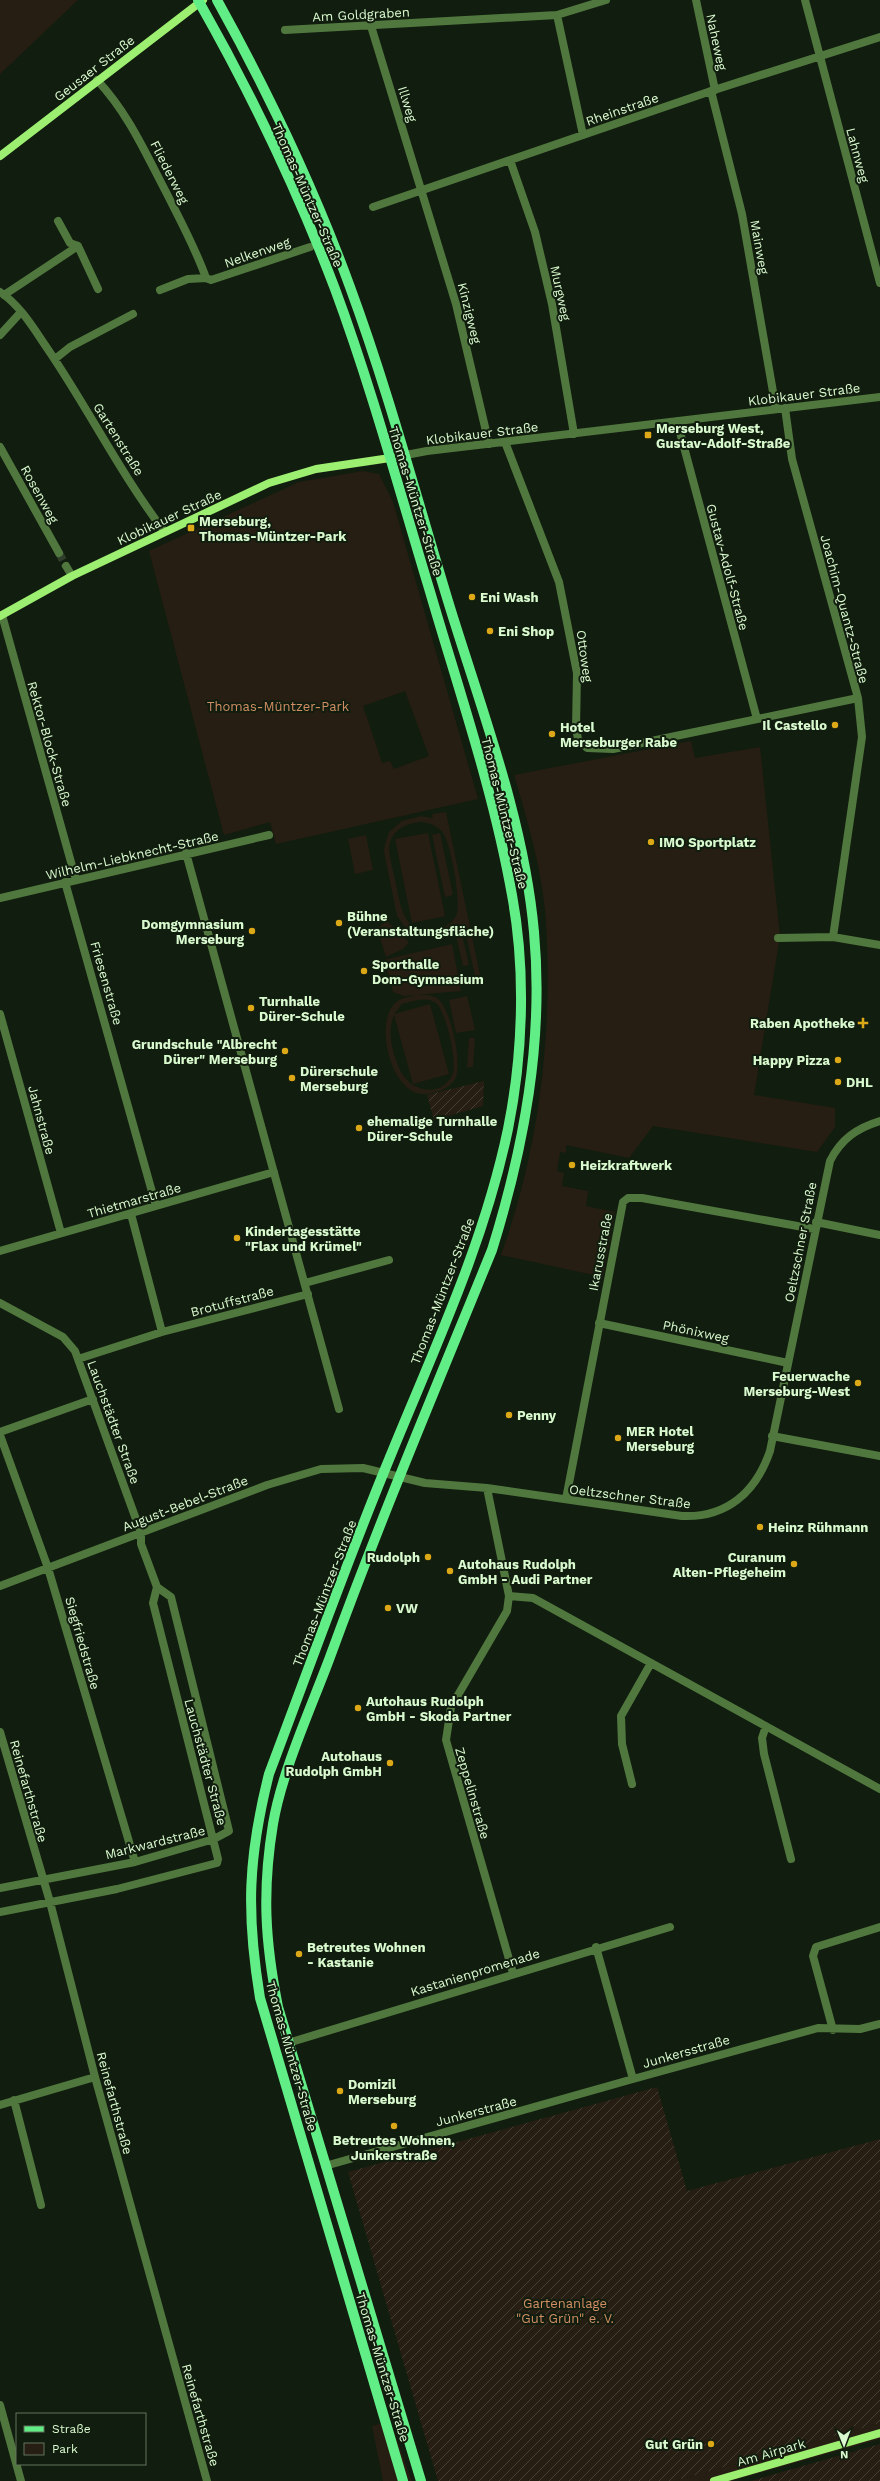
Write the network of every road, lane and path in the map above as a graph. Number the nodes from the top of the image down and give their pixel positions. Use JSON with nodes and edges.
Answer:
{"nodes":[{"id":1,"x":217,"y":0,"type":"edge"},
{"id":2,"x":606,"y":0,"type":"edge"},
{"id":3,"x":696,"y":0,"type":"edge"},
{"id":4,"x":805,"y":0,"type":"edge"},
{"id":5,"x":200,"y":1,"type":"edge"},
{"id":6,"x":557,"y":15,"type":"junction"},
{"id":7,"x":371,"y":26,"type":"junction"},
{"id":8,"x":285,"y":30,"type":"dead end"},
{"id":9,"x":880,"y":37,"type":"edge"},
{"id":10,"x":819,"y":56,"type":"junction"},
{"id":11,"x":97,"y":80,"type":"junction"},
{"id":12,"x":713,"y":90,"type":"junction"},
{"id":13,"x":583,"y":135,"type":"junction"},
{"id":14,"x":0,"y":156,"type":"edge"},
{"id":15,"x":510,"y":160,"type":"junction"},
{"id":16,"x":423,"y":189,"type":"junction"},
{"id":17,"x":373,"y":207,"type":"dead end"},
{"id":18,"x":58,"y":221,"type":"dead end"},
{"id":19,"x":78,"y":246,"type":"junction"},
{"id":20,"x":310,"y":247,"type":"dead end"},
{"id":21,"x":209,"y":279,"type":"junction"},
{"id":22,"x":880,"y":283,"type":"edge"},
{"id":23,"x":98,"y":289,"type":"dead end"},
{"id":24,"x":160,"y":290,"type":"dead end"},
{"id":25,"x":2,"y":294,"type":"edge"},
{"id":26,"x":21,"y":312,"type":"junction"},
{"id":27,"x":133,"y":314,"type":"dead end"},
{"id":28,"x":0,"y":334,"type":"edge"},
{"id":29,"x":55,"y":359,"type":"junction"},
{"id":30,"x":880,"y":397,"type":"edge"},
{"id":31,"x":785,"y":408,"type":"junction"},
{"id":32,"x":776,"y":409,"type":"junction"},
{"id":33,"x":677,"y":421,"type":"junction"},
{"id":34,"x":574,"y":434,"type":"junction"},
{"id":35,"x":505,"y":442,"type":"junction"},
{"id":36,"x":489,"y":444,"type":"junction"},
{"id":37,"x":0,"y":447,"type":"edge"},
{"id":38,"x":406,"y":455,"type":"junction"},
{"id":39,"x":390,"y":458,"type":"junction"},
{"id":40,"x":164,"y":531,"type":"junction"},
{"id":41,"x":59,"y":553,"type":"tunnel mouth"},
{"id":42,"x":66,"y":566,"type":"tunnel mouth"},
{"id":43,"x":72,"y":576,"type":"junction"},
{"id":44,"x":1,"y":616,"type":"edge"},
{"id":45,"x":858,"y":698,"type":"junction"},
{"id":46,"x":757,"y":719,"type":"junction"},
{"id":47,"x":269,"y":835,"type":"dead end"},
{"id":48,"x":186,"y":853,"type":"junction"},
{"id":49,"x":76,"y":880,"type":"junction"},
{"id":50,"x":66,"y":882,"type":"junction"},
{"id":51,"x":0,"y":898,"type":"edge"},
{"id":52,"x":833,"y":937,"type":"junction"},
{"id":53,"x":778,"y":938,"type":"dead end"},
{"id":54,"x":880,"y":945,"type":"edge"},
{"id":55,"x":0,"y":1014,"type":"edge"},
{"id":56,"x":880,"y":1121,"type":"edge"},
{"id":57,"x":274,"y":1172,"type":"junction"},
{"id":58,"x":156,"y":1206,"type":"junction"},
{"id":59,"x":131,"y":1214,"type":"junction"},
{"id":60,"x":815,"y":1226,"type":"junction"},
{"id":61,"x":61,"y":1233,"type":"junction"},
{"id":62,"x":880,"y":1234,"type":"edge"},
{"id":63,"x":0,"y":1251,"type":"edge"},
{"id":64,"x":389,"y":1260,"type":"dead end"},
{"id":65,"x":305,"y":1283,"type":"junction"},
{"id":66,"x":308,"y":1294,"type":"junction"},
{"id":67,"x":0,"y":1303,"type":"edge"},
{"id":68,"x":599,"y":1323,"type":"junction"},
{"id":69,"x":162,"y":1332,"type":"junction"},
{"id":70,"x":78,"y":1359,"type":"junction"},
{"id":71,"x":788,"y":1363,"type":"junction"},
{"id":72,"x":93,"y":1399,"type":"junction"},
{"id":73,"x":339,"y":1408,"type":"dead end"},
{"id":74,"x":0,"y":1433,"type":"edge"},
{"id":75,"x":772,"y":1436,"type":"junction"},
{"id":76,"x":880,"y":1456,"type":"edge"},
{"id":77,"x":383,"y":1472,"type":"junction"},
{"id":78,"x":400,"y":1477,"type":"junction"},
{"id":79,"x":487,"y":1488,"type":"junction"},
{"id":80,"x":566,"y":1499,"type":"junction"},
{"id":81,"x":141,"y":1533,"type":"junction"},
{"id":82,"x":48,"y":1568,"type":"junction"},
{"id":83,"x":0,"y":1586,"type":"edge"},
{"id":84,"x":157,"y":1587,"type":"junction"},
{"id":85,"x":509,"y":1596,"type":"junction"},
{"id":86,"x":651,"y":1663,"type":"junction"},
{"id":87,"x":766,"y":1726,"type":"junction"},
{"id":88,"x":0,"y":1732,"type":"edge"},
{"id":89,"x":632,"y":1784,"type":"dead end"},
{"id":90,"x":880,"y":1788,"type":"edge"},
{"id":91,"x":214,"y":1839,"type":"junction"},
{"id":92,"x":791,"y":1859,"type":"dead end"},
{"id":93,"x":135,"y":1862,"type":"junction"},
{"id":94,"x":42,"y":1879,"type":"junction"},
{"id":95,"x":0,"y":1888,"type":"edge"},
{"id":96,"x":50,"y":1902,"type":"junction"},
{"id":97,"x":0,"y":1912,"type":"edge"},
{"id":98,"x":670,"y":1927,"type":"dead end"},
{"id":99,"x":880,"y":1927,"type":"edge"},
{"id":100,"x":596,"y":1947,"type":"junction"},
{"id":101,"x":513,"y":1973,"type":"junction"},
{"id":102,"x":880,"y":2024,"type":"edge"},
{"id":103,"x":833,"y":2030,"type":"junction"},
{"id":104,"x":288,"y":2043,"type":"junction"},
{"id":105,"x":96,"y":2077,"type":"junction"},
{"id":106,"x":633,"y":2079,"type":"junction"},
{"id":107,"x":14,"y":2100,"type":"junction"},
{"id":108,"x":0,"y":2105,"type":"edge"},
{"id":109,"x":325,"y":2166,"type":"junction"},
{"id":110,"x":41,"y":2205,"type":"dead end"},
{"id":111,"x":0,"y":2405,"type":"edge"},
{"id":112,"x":880,"y":2433,"type":"edge"},
{"id":113,"x":16,"y":2463,"type":"edge"},
{"id":114,"x":17,"y":2465,"type":"edge"},
{"id":115,"x":21,"y":2481,"type":"edge"},
{"id":116,"x":207,"y":2481,"type":"edge"},
{"id":117,"x":403,"y":2481,"type":"edge"},
{"id":118,"x":421,"y":2481,"type":"edge"},
{"id":119,"x":714,"y":2481,"type":"edge"}],
"edges":[{"from":1,"to":38,"type":"main road","name":"Thomas-Müntzer-Straße"},
{"from":2,"to":6,"type":"street","name":"Am Goldgraben"},
{"from":3,"to":12,"type":"street","name":"Naheweg"},
{"from":4,"to":10,"type":"street","name":"Lahnweg"},
{"from":5,"to":11,"type":"street","name":"Geusaer Straße"},
{"from":5,"to":39,"type":"main road","name":"Thomas-Müntzer-Straße"},
{"from":6,"to":7,"type":"street","name":"Am Goldgraben"},
{"from":6,"to":13,"type":"street"},
{"from":7,"to":8,"type":"street","name":"Am Goldgraben"},
{"from":7,"to":16,"type":"street","name":"Illweg"},
{"from":9,"to":10,"type":"street","name":"Rheinstraße"},
{"from":10,"to":12,"type":"street","name":"Rheinstraße"},
{"from":10,"to":22,"type":"street","name":"Lahnweg"},
{"from":11,"to":14,"type":"street","name":"Geusaer Straße"},
{"from":11,"to":21,"type":"street","name":"Fliederweg"},
{"from":12,"to":13,"type":"street","name":"Rheinstraße"},
{"from":12,"to":32,"type":"street","name":"Mainweg"},
{"from":13,"to":15,"type":"street","name":"Rheinstraße"},
{"from":15,"to":16,"type":"street","name":"Rheinstraße"},
{"from":15,"to":34,"type":"street","name":"Murgweg"},
{"from":16,"to":17,"type":"street","name":"Rheinstraße"},
{"from":16,"to":36,"type":"street","name":"Kinzigweg"},
{"from":18,"to":19,"type":"street"},
{"from":19,"to":23,"type":"street"},
{"from":19,"to":25,"type":"street"},
{"from":20,"to":21,"type":"street","name":"Nelkenweg"},
{"from":21,"to":24,"type":"street","name":"Nelkenweg"},
{"from":25,"to":26,"type":"street","name":"Gartenstraße"},
{"from":26,"to":28,"type":"street"},
{"from":26,"to":29,"type":"street","name":"Gartenstraße"},
{"from":27,"to":29,"type":"street"},
{"from":29,"to":40,"type":"street","name":"Gartenstraße"},
{"from":30,"to":31,"type":"street","name":"Klobikauer Straße"},
{"from":31,"to":32,"type":"street","name":"Klobikauer Straße"},
{"from":31,"to":45,"type":"street","name":"Joachim-Quantz-Straße"},
{"from":32,"to":33,"type":"street","name":"Klobikauer Straße"},
{"from":33,"to":34,"type":"street","name":"Klobikauer Straße"},
{"from":33,"to":46,"type":"street","name":"Gustav-Adolf-Straße"},
{"from":34,"to":35,"type":"street","name":"Klobikauer Straße"},
{"from":35,"to":36,"type":"street","name":"Klobikauer Straße"},
{"from":35,"to":46,"type":"street","name":"Ottoweg"},
{"from":36,"to":38,"type":"street","name":"Klobikauer Straße"},
{"from":37,"to":41,"type":"street","name":"Rosenweg"},
{"from":38,"to":39,"type":"street","name":"Klobikauer Straße"},
{"from":38,"to":78,"type":"main road","name":"Thomas-Müntzer-Straße"},
{"from":39,"to":40,"type":"street","name":"Klobikauer Straße"},
{"from":39,"to":77,"type":"main road","name":"Thomas-Müntzer-Straße"},
{"from":40,"to":43,"type":"street","name":"Klobikauer Straße"},
{"from":42,"to":43,"type":"street"},
{"from":43,"to":44,"type":"street","name":"Klobikauer Straße"},
{"from":44,"to":49,"type":"street","name":"Rektor-Block-Straße"},
{"from":45,"to":46,"type":"street","name":"Ottoweg"},
{"from":45,"to":52,"type":"street","name":"Joachim-Quantz-Straße"},
{"from":47,"to":48,"type":"street","name":"Wilhelm-Liebknecht-Straße"},
{"from":48,"to":49,"type":"street","name":"Wilhelm-Liebknecht-Straße"},
{"from":48,"to":57,"type":"street"},
{"from":49,"to":50,"type":"street","name":"Wilhelm-Liebknecht-Straße"},
{"from":50,"to":51,"type":"street","name":"Wilhelm-Liebknecht-Straße"},
{"from":50,"to":58,"type":"street","name":"Friesenstraße"},
{"from":52,"to":53,"type":"street"},
{"from":52,"to":54,"type":"street"},
{"from":55,"to":61,"type":"street","name":"Jahnstraße"},
{"from":56,"to":60,"type":"street","name":"Oeltzschner Straße"},
{"from":57,"to":58,"type":"street","name":"Thietmarstraße"},
{"from":57,"to":65,"type":"street"},
{"from":58,"to":59,"type":"street","name":"Thietmarstraße"},
{"from":59,"to":61,"type":"street","name":"Thietmarstraße"},
{"from":59,"to":69,"type":"street"},
{"from":60,"to":62,"type":"street"},
{"from":60,"to":68,"type":"street","name":"Ikarusstraße"},
{"from":60,"to":71,"type":"street","name":"Oeltzschner Straße"},
{"from":61,"to":63,"type":"street","name":"Thietmarstraße"},
{"from":64,"to":65,"type":"street"},
{"from":65,"to":66,"type":"street"},
{"from":66,"to":69,"type":"street","name":"Brotuffstraße"},
{"from":66,"to":73,"type":"street"},
{"from":67,"to":70,"type":"street","name":"Lauchstädter Straße"},
{"from":68,"to":71,"type":"street","name":"Phönixweg"},
{"from":68,"to":80,"type":"street","name":"Ikarusstraße"},
{"from":69,"to":70,"type":"street","name":"Brotuffstraße"},
{"from":70,"to":72,"type":"street","name":"Lauchstädter Straße"},
{"from":71,"to":75,"type":"street","name":"Oeltzschner Straße"},
{"from":72,"to":74,"type":"street"},
{"from":72,"to":81,"type":"street","name":"Lauchstädter Straße"},
{"from":74,"to":82,"type":"street","name":"Siegfriedstraße"},
{"from":75,"to":76,"type":"street"},
{"from":75,"to":80,"type":"street","name":"Oeltzschner Straße"},
{"from":77,"to":78,"type":"street","name":"Oeltzschner Straße"},
{"from":77,"to":81,"type":"street","name":"August-Bebel-Straße"},
{"from":77,"to":117,"type":"main road","name":"Thomas-Müntzer-Straße"},
{"from":78,"to":79,"type":"street","name":"Oeltzschner Straße"},
{"from":78,"to":104,"type":"main road","name":"Thomas-Müntzer-Straße"},
{"from":79,"to":80,"type":"street","name":"Oeltzschner Straße"},
{"from":79,"to":85,"type":"street","name":"Zeppelinstraße"},
{"from":81,"to":82,"type":"street","name":"August-Bebel-Straße"},
{"from":81,"to":84,"type":"street","name":"Lauchstädter Straße"},
{"from":82,"to":83,"type":"street","name":"August-Bebel-Straße"},
{"from":82,"to":93,"type":"street","name":"Siegfriedstraße"},
{"from":84,"to":91,"type":"street","name":"Lauchstädter Straße"},
{"from":84,"to":91,"type":"street","name":"Lauchstädter Straße"},
{"from":85,"to":86,"type":"street"},
{"from":85,"to":101,"type":"street","name":"Zeppelinstraße"},
{"from":86,"to":87,"type":"street"},
{"from":86,"to":89,"type":"street"},
{"from":87,"to":90,"type":"street"},
{"from":87,"to":92,"type":"street"},
{"from":88,"to":94,"type":"street","name":"Reinefarthstraße"},
{"from":91,"to":93,"type":"street","name":"Markwardstraße"},
{"from":91,"to":96,"type":"street","name":"Markwardstraße"},
{"from":93,"to":94,"type":"street","name":"Markwardstraße"},
{"from":94,"to":95,"type":"street","name":"Markwardstraße"},
{"from":94,"to":96,"type":"street","name":"Reinefarthstraße"},
{"from":96,"to":97,"type":"street","name":"Markwardstraße"},
{"from":96,"to":105,"type":"street","name":"Reinefarthstraße"},
{"from":98,"to":100,"type":"street","name":"Kastanienpromenade"},
{"from":99,"to":103,"type":"street"},
{"from":100,"to":101,"type":"street","name":"Kastanienpromenade"},
{"from":100,"to":106,"type":"street","name":"Junkersstraße"},
{"from":101,"to":104,"type":"street","name":"Kastanienpromenade"},
{"from":102,"to":103,"type":"street","name":"Junkersstraße"},
{"from":103,"to":106,"type":"street","name":"Junkersstraße"},
{"from":104,"to":109,"type":"main road","name":"Thomas-Müntzer-Straße"},
{"from":105,"to":107,"type":"street"},
{"from":105,"to":116,"type":"street","name":"Reinefarthstraße"},
{"from":106,"to":109,"type":"street","name":"Junkerstraße"},
{"from":107,"to":108,"type":"street"},
{"from":107,"to":110,"type":"street"},
{"from":109,"to":118,"type":"main road","name":"Thomas-Müntzer-Straße"},
{"from":111,"to":113,"type":"street"},
{"from":112,"to":119,"type":"street","name":"Am Airpark"},
{"from":114,"to":115,"type":"street"}]}
